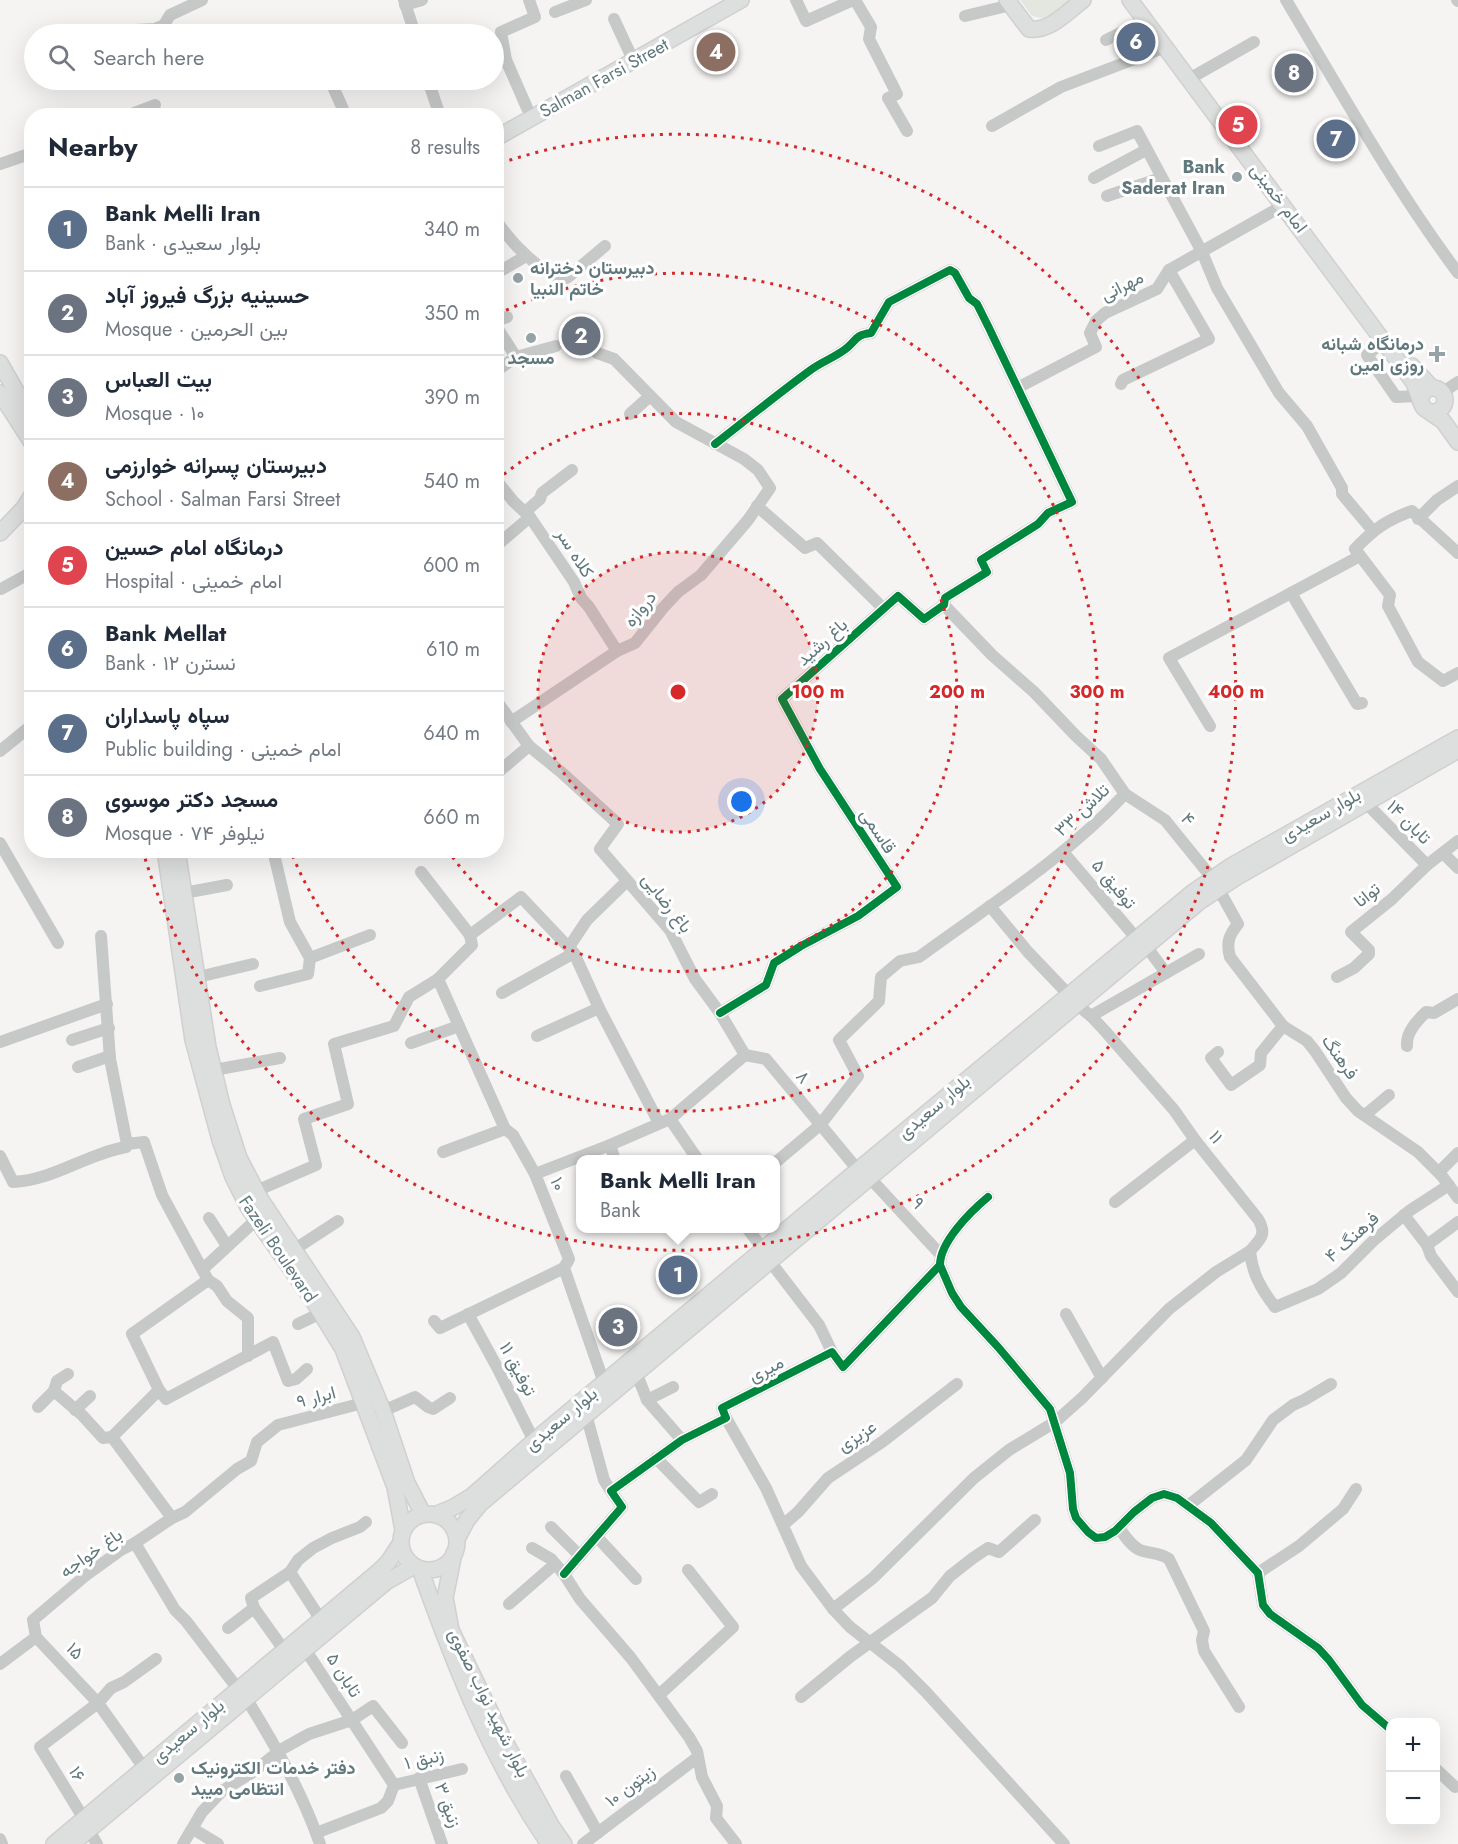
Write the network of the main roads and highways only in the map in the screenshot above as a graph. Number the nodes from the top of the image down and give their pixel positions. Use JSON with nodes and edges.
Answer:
{"nodes":[{"id":1,"x":741,"y":0,"type":"edge"},
{"id":2,"x":1083,"y":0,"type":"edge"},
{"id":3,"x":1130,"y":0,"type":"edge"},
{"id":4,"x":1142,"y":0,"type":"edge"},
{"id":5,"x":1009,"y":2,"type":"edge"},
{"id":6,"x":504,"y":134,"type":"edge"},
{"id":7,"x":0,"y":363,"type":"edge"},
{"id":8,"x":0,"y":393,"type":"edge"},
{"id":9,"x":1432,"y":396,"type":"junction"},
{"id":10,"x":24,"y":405,"type":"edge"},
{"id":11,"x":1458,"y":428,"type":"edge"},
{"id":12,"x":24,"y":430,"type":"edge"},
{"id":13,"x":1458,"y":442,"type":"edge"},
{"id":14,"x":24,"y":507,"type":"edge"},
{"id":15,"x":0,"y":533,"type":"edge"},
{"id":16,"x":1458,"y":738,"type":"edge"},
{"id":17,"x":1458,"y":750,"type":"edge"},
{"id":18,"x":1389,"y":784,"type":"junction"},
{"id":19,"x":166,"y":858,"type":"edge"},
{"id":20,"x":178,"y":858,"type":"edge"},
{"id":21,"x":1215,"y":883,"type":"junction"},
{"id":22,"x":239,"y":1174,"type":"junction"},
{"id":23,"x":766,"y":1255,"type":"junction"},
{"id":24,"x":430,"y":1514,"type":"junction"},
{"id":25,"x":401,"y":1537,"type":"junction"},
{"id":26,"x":456,"y":1546,"type":"junction"},
{"id":27,"x":417,"y":1567,"type":"junction"},
{"id":28,"x":242,"y":1694,"type":"junction"},
{"id":29,"x":124,"y":1793,"type":"junction"},
{"id":30,"x":90,"y":1831,"type":"edge"},
{"id":31,"x":547,"y":1835,"type":"edge"},
{"id":32,"x":54,"y":1844,"type":"edge"},
{"id":33,"x":72,"y":1844,"type":"edge"},
{"id":34,"x":564,"y":1844,"type":"edge"}],
"edges":[{"from":1,"to":6,"type":"main road","name":"Salman Farsi Street"},
{"from":2,"to":5,"type":"main road"},
{"from":3,"to":9,"type":"main road","name":"امام خمینی"},
{"from":4,"to":9,"type":"main road","name":"امام خمینی"},
{"from":7,"to":10,"type":"main road"},
{"from":8,"to":12,"type":"main road"},
{"from":9,"to":11,"type":"main road"},
{"from":9,"to":13,"type":"main road"},
{"from":14,"to":15,"type":"main road"},
{"from":16,"to":18,"type":"main road","name":"بلوار سعیدی"},
{"from":17,"to":18,"type":"main road","name":"بلوار سعیدی"},
{"from":18,"to":21,"type":"main road","name":"بلوار سعیدی"},
{"from":18,"to":21,"type":"main road","name":"بلوار سعیدی"},
{"from":19,"to":22,"type":"main road","name":"Fazeli Boulevard"},
{"from":20,"to":22,"type":"main road","name":"Fazeli Boulevard"},
{"from":21,"to":23,"type":"main road","name":"بلوار سعیدی"},
{"from":22,"to":24,"type":"main road","name":"Fazeli Boulevard"},
{"from":22,"to":25,"type":"main road","name":"Fazeli Boulevard"},
{"from":23,"to":24,"type":"main road","name":"بلوار سعیدی"},
{"from":23,"to":26,"type":"main road","name":"بلوار سعیدی"},
{"from":24,"to":25,"type":"main road"},
{"from":24,"to":26,"type":"main road"},
{"from":25,"to":27,"type":"main road"},
{"from":25,"to":28,"type":"main road","name":"بلوار سعیدی"},
{"from":26,"to":27,"type":"main road"},
{"from":26,"to":31,"type":"main road","name":"بلوار شهید نواب صفوی"},
{"from":27,"to":28,"type":"main road","name":"بلوار سعیدی"},
{"from":27,"to":31,"type":"main road","name":"بلوار شهید نواب صفوی"},
{"from":28,"to":29,"type":"main road","name":"بلوار سعیدی"},
{"from":28,"to":29,"type":"main road","name":"بلوار سعیدی"},
{"from":29,"to":30,"type":"main road","name":"بلوار سعیدی"},
{"from":30,"to":32,"type":"main road","name":"بلوار سعیدی"},
{"from":30,"to":33,"type":"main road","name":"بلوار سعیدی"},
{"from":31,"to":34,"type":"main road","name":"بلوار شهید نواب صفوی"}]}
